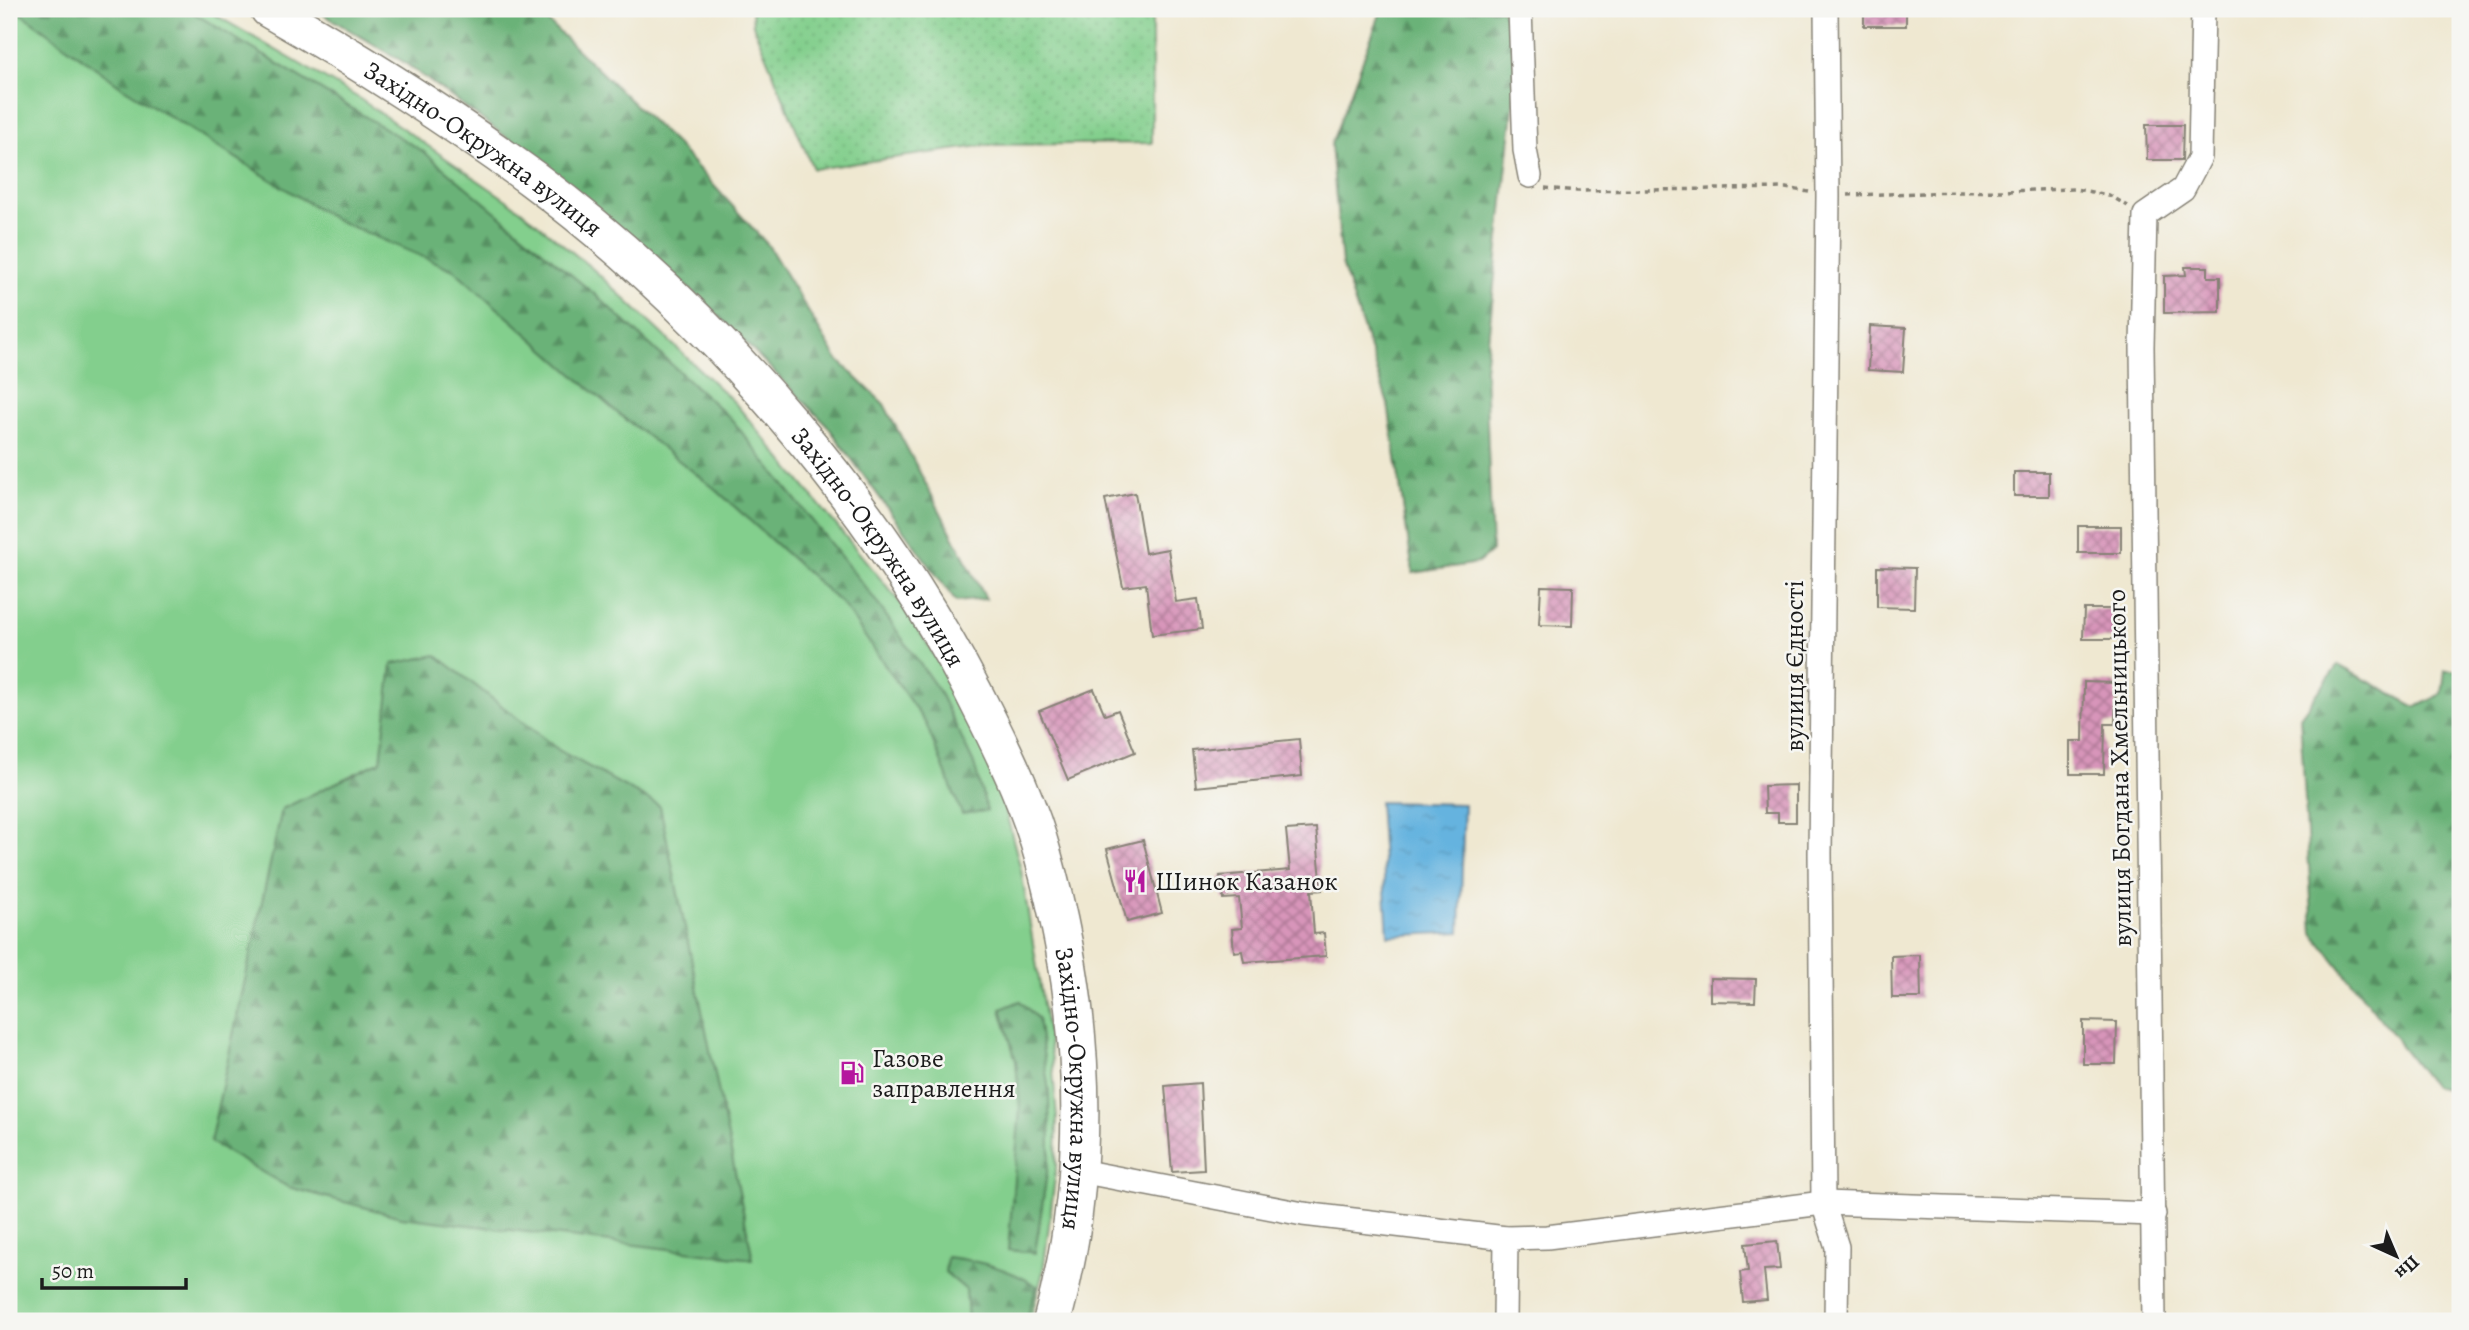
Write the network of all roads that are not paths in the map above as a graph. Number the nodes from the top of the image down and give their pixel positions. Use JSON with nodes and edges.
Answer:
{"nodes":[{"id":1,"x":269,"y":9,"type":"edge"},
{"id":2,"x":1520,"y":9,"type":"edge"},
{"id":3,"x":1826,"y":9,"type":"edge"},
{"id":4,"x":2203,"y":9,"type":"edge"},
{"id":5,"x":1530,"y":176,"type":"road end"},
{"id":6,"x":1080,"y":1171,"type":"junction"},
{"id":7,"x":1823,"y":1203,"type":"junction"},
{"id":8,"x":2154,"y":1214,"type":"junction"},
{"id":9,"x":1506,"y":1238,"type":"junction"},
{"id":10,"x":1052,"y":1321,"type":"edge"},
{"id":11,"x":1505,"y":1321,"type":"edge"},
{"id":12,"x":1836,"y":1321,"type":"edge"},
{"id":13,"x":2154,"y":1321,"type":"edge"}],
"edges":[{"from":1,"to":6,"type":"main road","name":"Західно-Окружна вулиця"},
{"from":2,"to":5,"type":"street"},
{"from":3,"to":7,"type":"street","name":"вулиця Єдності"},
{"from":4,"to":8,"type":"street","name":"вулиця Богдана Хмельницького"},
{"from":6,"to":9,"type":"street"},
{"from":6,"to":10,"type":"main road","name":"Західно-Окружна вулиця"},
{"from":7,"to":8,"type":"street"},
{"from":7,"to":9,"type":"street"},
{"from":7,"to":12,"type":"street","name":"вулиця Єдності"},
{"from":8,"to":13,"type":"street","name":"вулиця Богдана Хмельницького"},
{"from":9,"to":11,"type":"street"}]}
